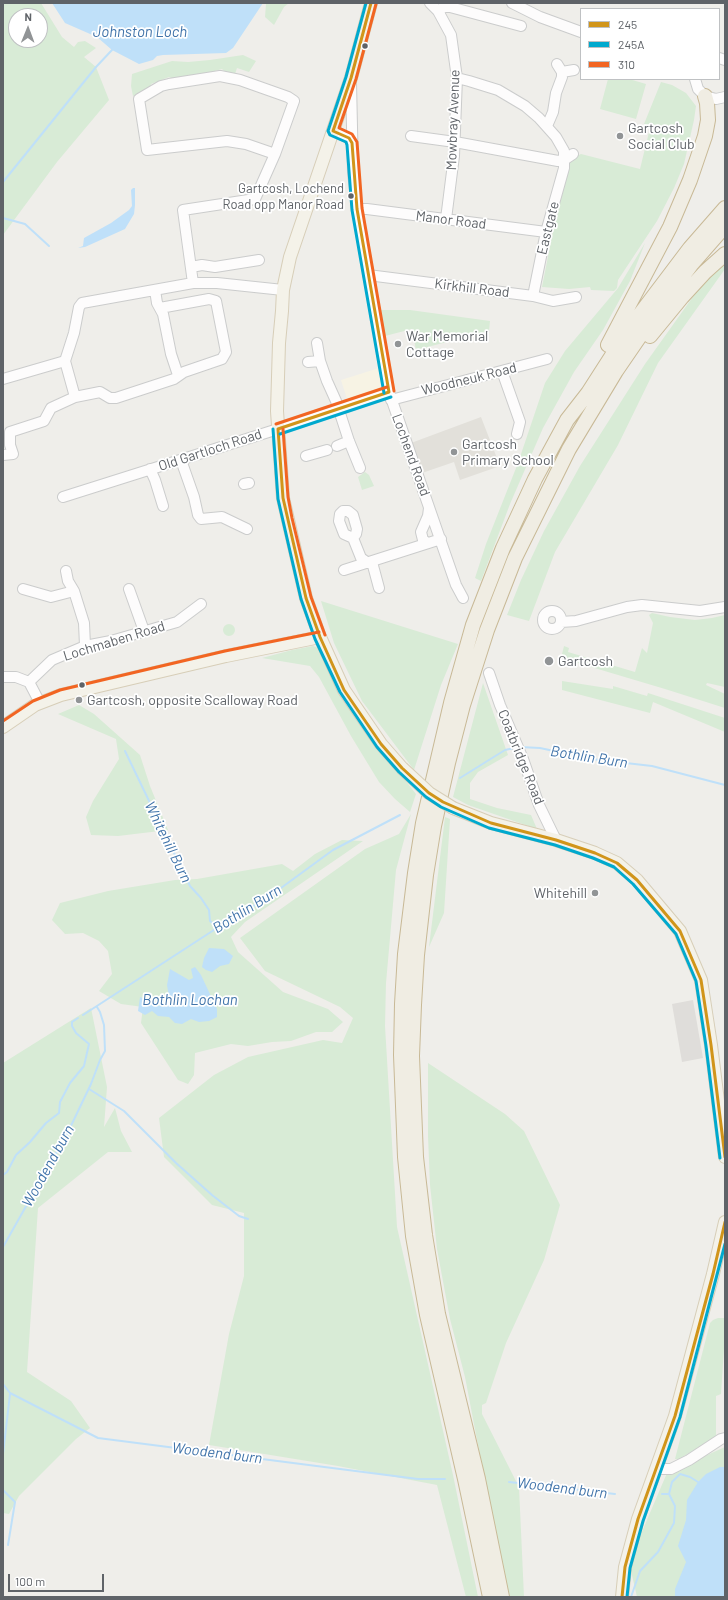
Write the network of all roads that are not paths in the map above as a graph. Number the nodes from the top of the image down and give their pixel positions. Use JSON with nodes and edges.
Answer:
{"nodes":[{"id":1,"x":371,"y":3,"type":"edge"},
{"id":2,"x":430,"y":3,"type":"edge"},
{"id":3,"x":512,"y":3,"type":"edge"},
{"id":4,"x":438,"y":11,"type":"junction"},
{"id":5,"x":521,"y":26,"type":"dead end"},
{"id":6,"x":580,"y":32,"type":"edge"},
{"id":7,"x":574,"y":70,"type":"dead end"},
{"id":8,"x":351,"y":78,"type":"junction"},
{"id":9,"x":457,"y":78,"type":"junction"},
{"id":10,"x":693,"y":81,"type":"edge"},
{"id":11,"x":705,"y":96,"type":"junction"},
{"id":12,"x":725,"y":97,"type":"edge"},
{"id":13,"x":547,"y":126,"type":"junction"},
{"id":14,"x":333,"y":131,"type":"junction"},
{"id":15,"x":411,"y":136,"type":"dead end"},
{"id":16,"x":455,"y":142,"type":"junction"},
{"id":17,"x":352,"y":143,"type":"junction"},
{"id":18,"x":275,"y":154,"type":"junction"},
{"id":19,"x":573,"y":154,"type":"dead end"},
{"id":20,"x":564,"y":160,"type":"junction"},
{"id":21,"x":725,"y":208,"type":"edge"},
{"id":22,"x":357,"y":209,"type":"junction"},
{"id":23,"x":446,"y":219,"type":"junction"},
{"id":24,"x":725,"y":226,"type":"edge"},
{"id":25,"x":546,"y":232,"type":"junction"},
{"id":26,"x":725,"y":254,"type":"edge"},
{"id":27,"x":260,"y":260,"type":"dead end"},
{"id":28,"x":191,"y":267,"type":"junction"},
{"id":29,"x":368,"y":275,"type":"junction"},
{"id":30,"x":193,"y":284,"type":"junction"},
{"id":31,"x":155,"y":290,"type":"junction"},
{"id":32,"x":283,"y":290,"type":"junction"},
{"id":33,"x":533,"y":296,"type":"junction"},
{"id":34,"x":576,"y":296,"type":"dead end"},
{"id":35,"x":160,"y":308,"type":"junction"},
{"id":36,"x":317,"y":343,"type":"dead end"},
{"id":37,"x":547,"y":359,"type":"dead end"},
{"id":38,"x":65,"y":361,"type":"junction"},
{"id":39,"x":320,"y":361,"type":"junction"},
{"id":40,"x":308,"y":362,"type":"dead end"},
{"id":41,"x":502,"y":371,"type":"junction"},
{"id":42,"x":178,"y":375,"type":"junction"},
{"id":43,"x":3,"y":379,"type":"edge"},
{"id":44,"x":390,"y":396,"type":"junction"},
{"id":45,"x":75,"y":397,"type":"junction"},
{"id":46,"x":338,"y":409,"type":"junction"},
{"id":47,"x":278,"y":429,"type":"junction"},
{"id":48,"x":518,"y":434,"type":"dead end"},
{"id":49,"x":349,"y":441,"type":"junction"},
{"id":50,"x":338,"y":446,"type":"dead end"},
{"id":51,"x":327,"y":450,"type":"dead end"},
{"id":52,"x":3,"y":455,"type":"edge"},
{"id":53,"x":306,"y":456,"type":"dead end"},
{"id":54,"x":182,"y":460,"type":"junction"},
{"id":55,"x":360,"y":468,"type":"dead end"},
{"id":56,"x":150,"y":469,"type":"junction"},
{"id":57,"x":535,"y":478,"type":"junction"},
{"id":58,"x":63,"y":497,"type":"dead end"},
{"id":59,"x":163,"y":506,"type":"dead end"},
{"id":60,"x":429,"y":507,"type":"junction"},
{"id":61,"x":535,"y":516,"type":"junction"},
{"id":62,"x":247,"y":529,"type":"dead end"},
{"id":63,"x":352,"y":538,"type":"dead end"},
{"id":64,"x":441,"y":539,"type":"junction"},
{"id":65,"x":428,"y":543,"type":"junction"},
{"id":66,"x":370,"y":562,"type":"junction"},
{"id":67,"x":344,"y":570,"type":"dead end"},
{"id":68,"x":66,"y":571,"type":"dead end"},
{"id":69,"x":379,"y":588,"type":"dead end"},
{"id":70,"x":129,"y":589,"type":"dead end"},
{"id":71,"x":23,"y":590,"type":"dead end"},
{"id":72,"x":74,"y":591,"type":"junction"},
{"id":73,"x":463,"y":598,"type":"dead end"},
{"id":74,"x":201,"y":604,"type":"dead end"},
{"id":75,"x":725,"y":607,"type":"edge"},
{"id":76,"x":561,"y":622,"type":"dead end"},
{"id":77,"x":144,"y":631,"type":"junction"},
{"id":78,"x":320,"y":637,"type":"junction"},
{"id":79,"x":85,"y":646,"type":"junction"},
{"id":80,"x":489,"y":673,"type":"dead end"},
{"id":81,"x":3,"y":677,"type":"edge"},
{"id":82,"x":29,"y":682,"type":"junction"},
{"id":83,"x":40,"y":703,"type":"junction"},
{"id":84,"x":3,"y":727,"type":"edge"},
{"id":85,"x":556,"y":840,"type":"junction"},
{"id":86,"x":725,"y":1157,"type":"edge"},
{"id":87,"x":725,"y":1222,"type":"edge"},
{"id":88,"x":725,"y":1438,"type":"edge"},
{"id":89,"x":657,"y":1469,"type":"junction"},
{"id":90,"x":490,"y":1597,"type":"edge"},
{"id":91,"x":502,"y":1597,"type":"edge"},
{"id":92,"x":622,"y":1597,"type":"edge"}],
"edges":[{"from":1,"to":8,"type":"main road"},
{"from":2,"to":4,"type":"street","name":"Mowbray Avenue"},
{"from":3,"to":6,"type":"street"},
{"from":4,"to":5,"type":"street"},
{"from":4,"to":9,"type":"street","name":"Mowbray Avenue"},
{"from":7,"to":13,"type":"street"},
{"from":8,"to":14,"type":"main road"},
{"from":8,"to":17,"type":"street","name":"Lochend Road"},
{"from":9,"to":13,"type":"street"},
{"from":9,"to":16,"type":"street","name":"Mowbray Avenue"},
{"from":10,"to":11,"type":"street"},
{"from":11,"to":12,"type":"street"},
{"from":11,"to":57,"type":"highway"},
{"from":13,"to":20,"type":"street"},
{"from":14,"to":17,"type":"street"},
{"from":14,"to":32,"type":"main road"},
{"from":15,"to":16,"type":"street"},
{"from":16,"to":20,"type":"street"},
{"from":16,"to":23,"type":"street","name":"Mowbray Avenue"},
{"from":17,"to":22,"type":"street","name":"Lochend Road"},
{"from":18,"to":18,"type":"street"},
{"from":18,"to":28,"type":"street"},
{"from":19,"to":20,"type":"street"},
{"from":20,"to":25,"type":"street","name":"Eastgate"},
{"from":21,"to":57,"type":"highway"},
{"from":22,"to":23,"type":"street","name":"Manor Road"},
{"from":22,"to":29,"type":"street","name":"Lochend Road"},
{"from":23,"to":25,"type":"street","name":"Manor Road"},
{"from":24,"to":61,"type":"highway"},
{"from":25,"to":33,"type":"street","name":"Eastgate"},
{"from":26,"to":61,"type":"highway"},
{"from":27,"to":28,"type":"street"},
{"from":28,"to":30,"type":"street"},
{"from":29,"to":33,"type":"street","name":"Kirkhill Road"},
{"from":29,"to":44,"type":"street","name":"Lochend Road"},
{"from":30,"to":31,"type":"street"},
{"from":30,"to":32,"type":"street"},
{"from":31,"to":35,"type":"street"},
{"from":31,"to":38,"type":"street"},
{"from":32,"to":47,"type":"main road"},
{"from":33,"to":34,"type":"street","name":"Kirkhill Road"},
{"from":35,"to":42,"type":"street"},
{"from":35,"to":42,"type":"street"},
{"from":36,"to":39,"type":"street"},
{"from":37,"to":41,"type":"street","name":"Woodneuk Road"},
{"from":38,"to":43,"type":"street"},
{"from":38,"to":45,"type":"street"},
{"from":39,"to":40,"type":"street"},
{"from":39,"to":46,"type":"street"},
{"from":41,"to":44,"type":"street","name":"Woodneuk Road"},
{"from":41,"to":48,"type":"street"},
{"from":42,"to":45,"type":"street"},
{"from":44,"to":46,"type":"street","name":"Old Gartloch Road"},
{"from":44,"to":60,"type":"street","name":"Lochend Road"},
{"from":45,"to":52,"type":"street"},
{"from":46,"to":47,"type":"street","name":"Old Gartloch Road"},
{"from":46,"to":49,"type":"street"},
{"from":47,"to":54,"type":"street","name":"Old Gartloch Road"},
{"from":47,"to":78,"type":"main road"},
{"from":49,"to":50,"type":"street"},
{"from":49,"to":55,"type":"street"},
{"from":51,"to":53,"type":"street"},
{"from":54,"to":56,"type":"street","name":"Old Gartloch Road"},
{"from":54,"to":62,"type":"street"},
{"from":56,"to":58,"type":"street","name":"Old Gartloch Road"},
{"from":56,"to":59,"type":"street","name":"Old Gartloch Road"},
{"from":57,"to":90,"type":"highway"},
{"from":60,"to":64,"type":"street","name":"Lochend Road"},
{"from":60,"to":65,"type":"street","name":"Lochend Road"},
{"from":61,"to":91,"type":"highway"},
{"from":63,"to":66,"type":"street"},
{"from":64,"to":65,"type":"street"},
{"from":64,"to":73,"type":"street","name":"Lochend Road"},
{"from":65,"to":66,"type":"street"},
{"from":66,"to":67,"type":"street"},
{"from":66,"to":69,"type":"street"},
{"from":68,"to":72,"type":"street"},
{"from":70,"to":77,"type":"street"},
{"from":71,"to":72,"type":"street"},
{"from":72,"to":79,"type":"street"},
{"from":74,"to":77,"type":"street","name":"Lochmaben Road"},
{"from":75,"to":76,"type":"street"},
{"from":77,"to":79,"type":"street","name":"Lochmaben Road"},
{"from":78,"to":83,"type":"main road"},
{"from":78,"to":85,"type":"main road","bridge":true},
{"from":79,"to":82,"type":"street","name":"Lochmaben Road"},
{"from":80,"to":85,"type":"street","name":"Coatbridge Road"},
{"from":81,"to":82,"type":"street"},
{"from":82,"to":83,"type":"street"},
{"from":83,"to":84,"type":"main road"},
{"from":85,"to":86,"type":"main road"},
{"from":87,"to":89,"type":"main road"},
{"from":88,"to":89,"type":"street"},
{"from":89,"to":92,"type":"main road"}]}
